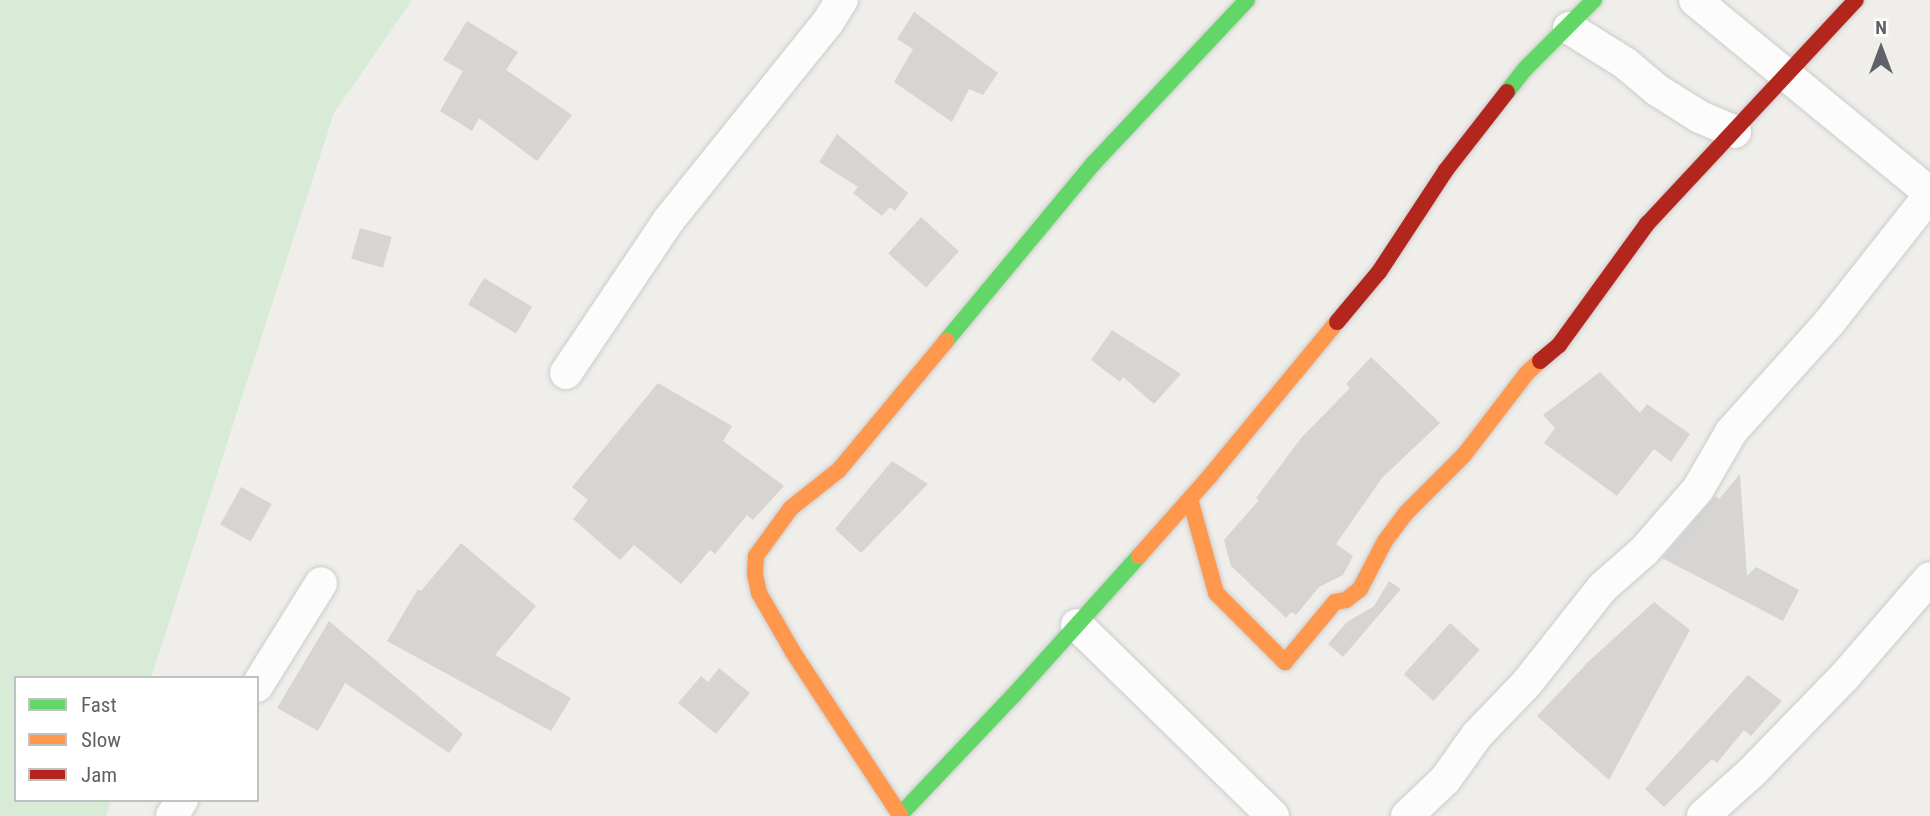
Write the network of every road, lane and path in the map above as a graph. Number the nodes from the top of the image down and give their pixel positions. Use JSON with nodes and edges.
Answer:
{"nodes":[{"id":1,"x":842,"y":0,"type":"edge"},
{"id":2,"x":1247,"y":0,"type":"edge"},
{"id":3,"x":1594,"y":0,"type":"edge"},
{"id":4,"x":1695,"y":0,"type":"edge"},
{"id":5,"x":1856,"y":0,"type":"edge"},
{"id":6,"x":1569,"y":28,"type":"junction"},
{"id":7,"x":1787,"y":76,"type":"junction"},
{"id":8,"x":1735,"y":132,"type":"junction"},
{"id":9,"x":1930,"y":194,"type":"edge"},
{"id":10,"x":566,"y":373,"type":"dead end"},
{"id":11,"x":1190,"y":499,"type":"junction"},
{"id":12,"x":1930,"y":578,"type":"edge"},
{"id":13,"x":321,"y":583,"type":"dead end"},
{"id":14,"x":1077,"y":625,"type":"junction"},
{"id":15,"x":259,"y":683,"type":"edge"},
{"id":16,"x":900,"y":815,"type":"edge"},
{"id":17,"x":1273,"y":816,"type":"edge"},
{"id":18,"x":1407,"y":816,"type":"edge"},
{"id":19,"x":1703,"y":816,"type":"edge"}],
"edges":[{"from":1,"to":10,"type":"street"},
{"from":2,"to":16,"type":"street"},
{"from":3,"to":6,"type":"street"},
{"from":4,"to":7,"type":"street"},
{"from":5,"to":7,"type":"street"},
{"from":6,"to":8,"type":"street"},
{"from":6,"to":11,"type":"street"},
{"from":7,"to":8,"type":"street"},
{"from":7,"to":9,"type":"street"},
{"from":8,"to":11,"type":"street"},
{"from":9,"to":18,"type":"street"},
{"from":11,"to":14,"type":"street"},
{"from":12,"to":19,"type":"street"},
{"from":13,"to":15,"type":"street"},
{"from":14,"to":16,"type":"street"},
{"from":14,"to":17,"type":"street"}]}
